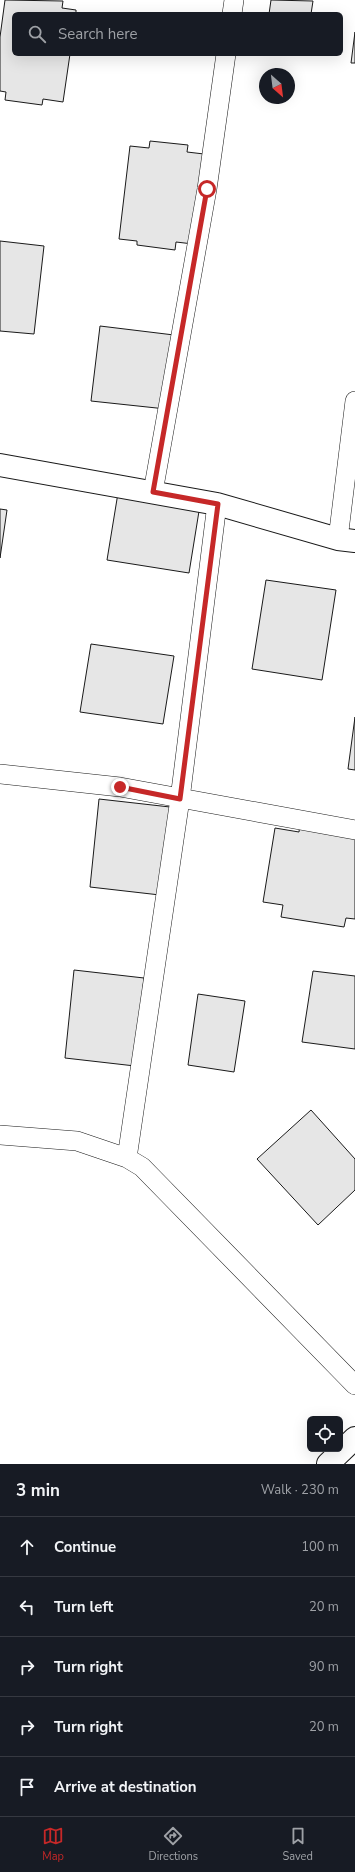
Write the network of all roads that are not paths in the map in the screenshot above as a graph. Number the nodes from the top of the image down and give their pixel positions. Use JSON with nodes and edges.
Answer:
{"nodes":[{"id":1,"x":234,"y":0,"type":"edge"},
{"id":2,"x":232,"y":12,"type":"edge"},
{"id":3,"x":226,"y":56,"type":"edge"},
{"id":4,"x":355,"y":401,"type":"edge"},
{"id":5,"x":0,"y":465,"type":"edge"},
{"id":6,"x":153,"y":492,"type":"junction"},
{"id":7,"x":218,"y":504,"type":"junction"},
{"id":8,"x":347,"y":540,"type":"edge"},
{"id":9,"x":0,"y":774,"type":"edge"},
{"id":10,"x":180,"y":799,"type":"junction"},
{"id":11,"x":355,"y":830,"type":"edge"},
{"id":12,"x":0,"y":1136,"type":"edge"},
{"id":13,"x":127,"y":1158,"type":"junction"},
{"id":14,"x":355,"y":1385,"type":"edge"},
{"id":15,"x":355,"y":1438,"type":"edge"},
{"id":16,"x":328,"y":1464,"type":"edge"}],
"edges":[{"from":1,"to":2,"type":"street"},
{"from":3,"to":6,"type":"street"},
{"from":4,"to":8,"type":"street"},
{"from":5,"to":6,"type":"street"},
{"from":6,"to":7,"type":"street"},
{"from":7,"to":8,"type":"street"},
{"from":7,"to":10,"type":"street"},
{"from":9,"to":10,"type":"street"},
{"from":10,"to":11,"type":"street"},
{"from":10,"to":13,"type":"street"},
{"from":12,"to":13,"type":"street"},
{"from":13,"to":14,"type":"street"},
{"from":15,"to":16,"type":"street"}]}
